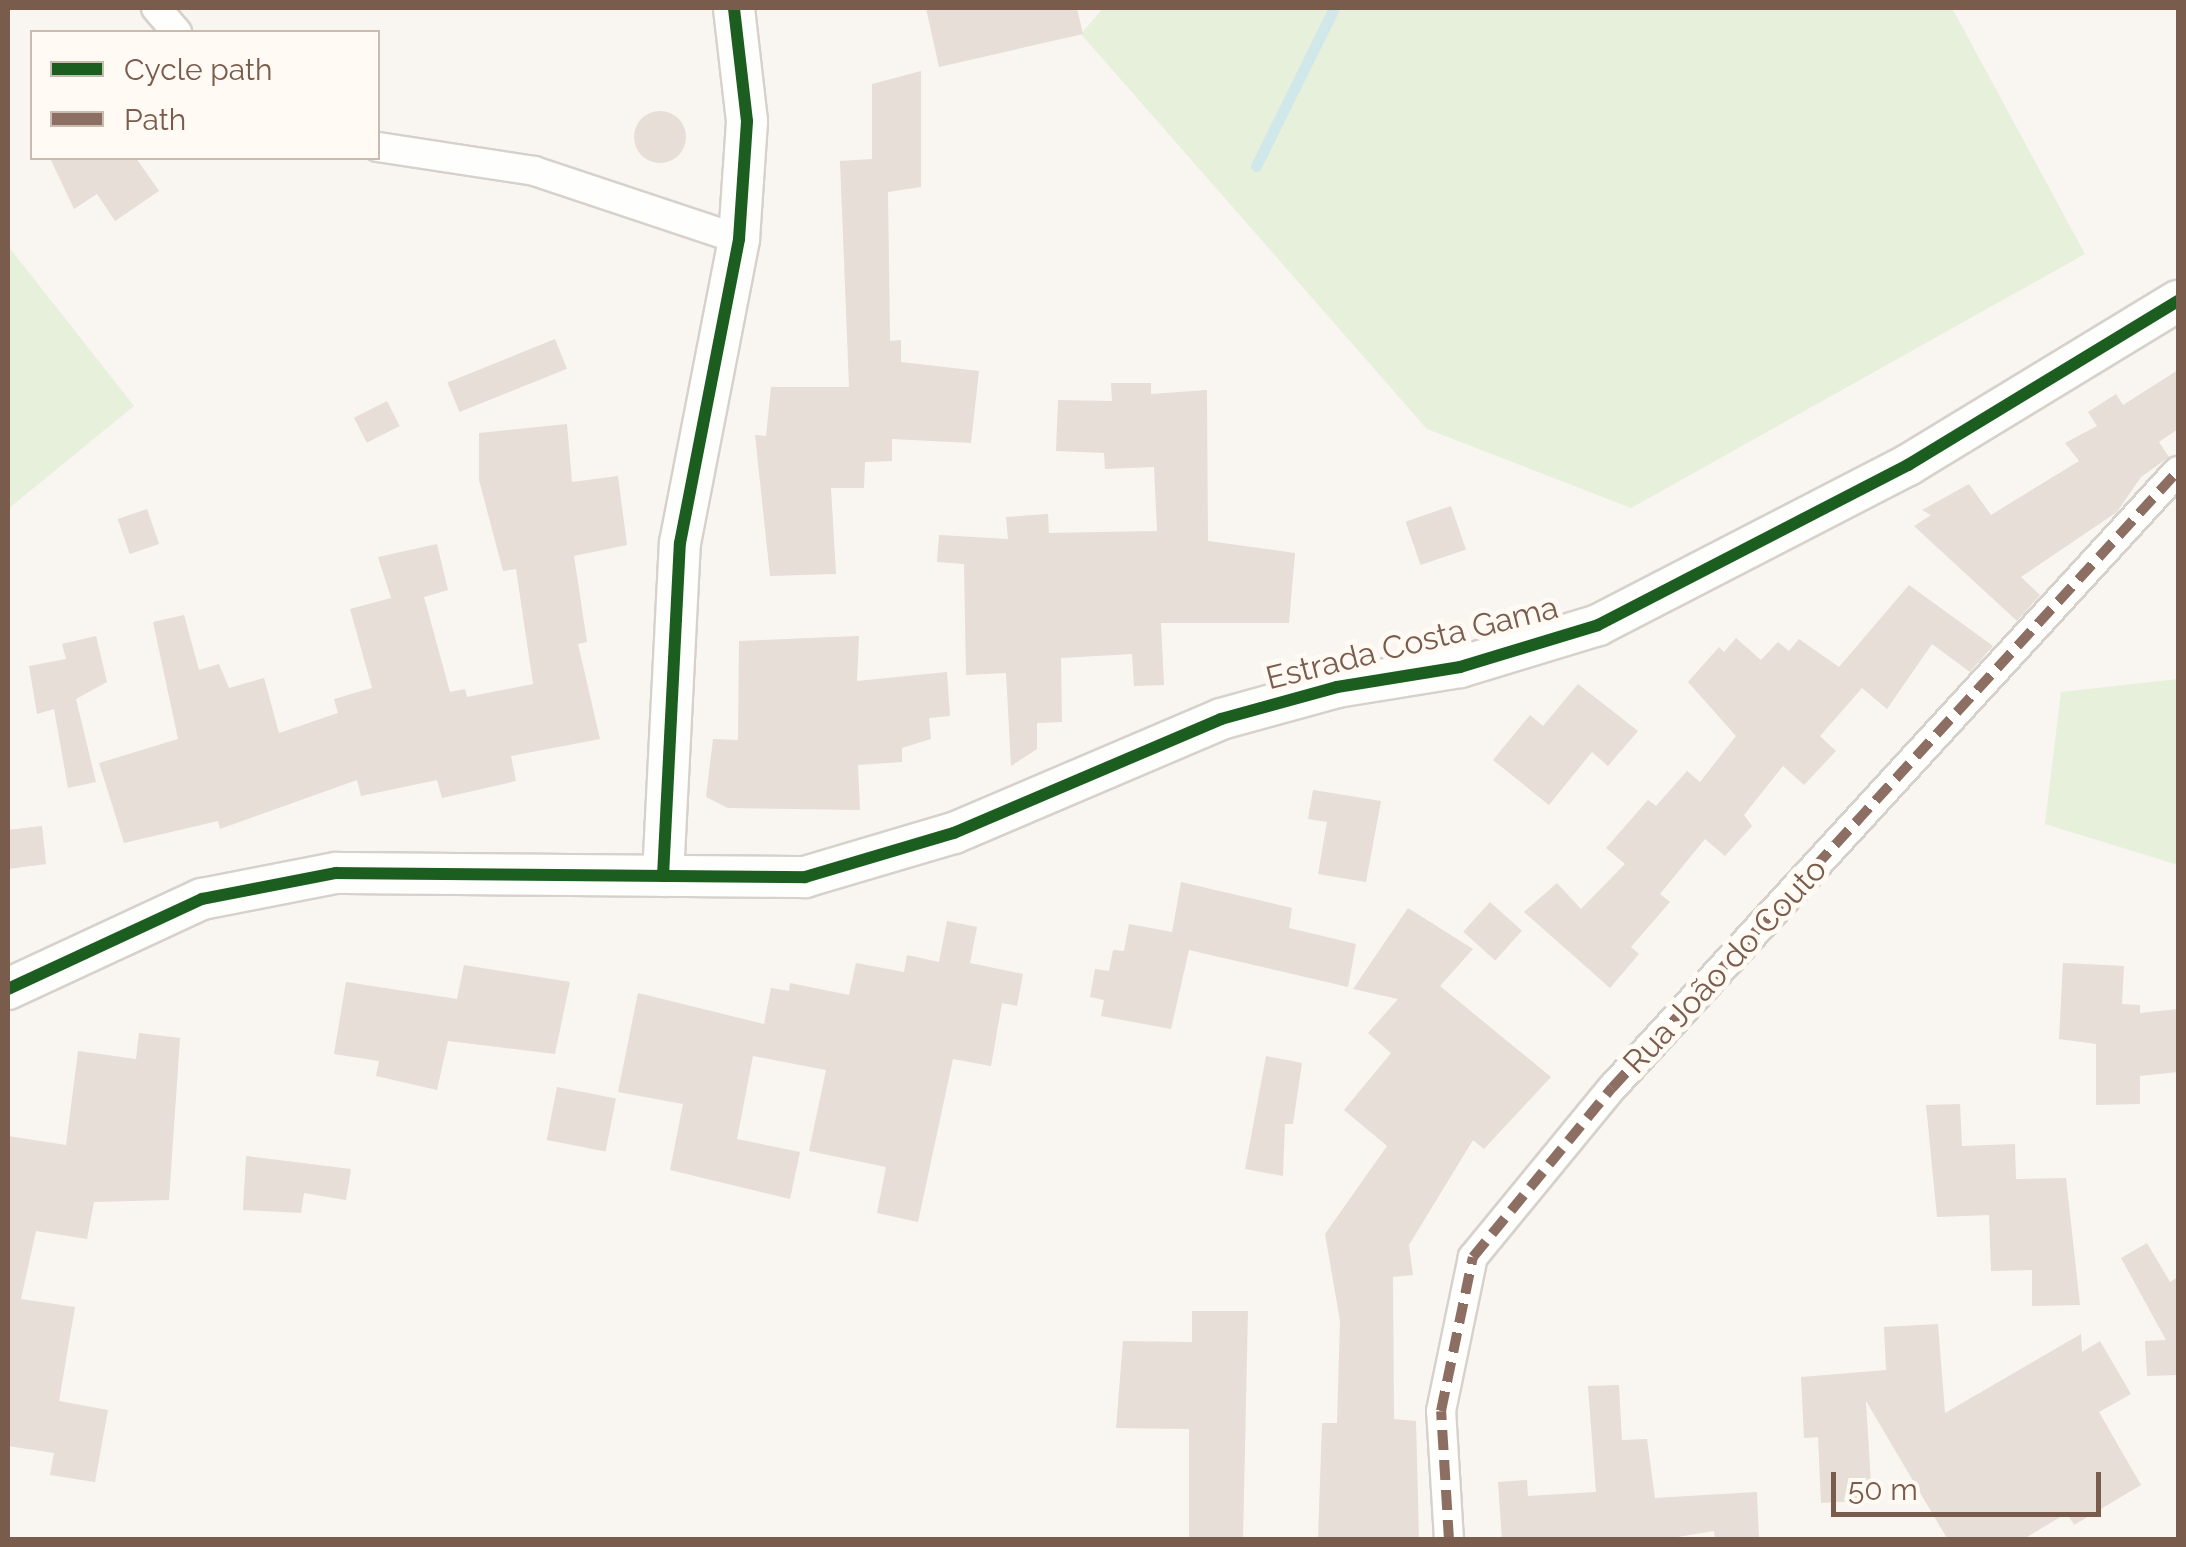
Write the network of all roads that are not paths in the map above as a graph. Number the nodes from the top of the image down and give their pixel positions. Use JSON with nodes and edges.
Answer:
{"nodes":[{"id":1,"x":156,"y":8,"type":"edge"},
{"id":2,"x":734,"y":8,"type":"edge"},
{"id":3,"x":176,"y":30,"type":"edge"},
{"id":4,"x":380,"y":147,"type":"edge"},
{"id":5,"x":739,"y":238,"type":"junction"},
{"id":6,"x":2178,"y":302,"type":"edge"},
{"id":7,"x":2178,"y":470,"type":"edge"},
{"id":8,"x":663,"y":876,"type":"junction"},
{"id":9,"x":8,"y":988,"type":"edge"},
{"id":10,"x":1449,"y":1540,"type":"edge"}],
"edges":[{"from":1,"to":3,"type":"street"},
{"from":2,"to":5,"type":"main road"},
{"from":4,"to":5,"type":"street"},
{"from":5,"to":8,"type":"main road"},
{"from":6,"to":8,"type":"main road","name":"Estrada Costa Gama"},
{"from":7,"to":10,"type":"street","name":"Rua João do Couto"},
{"from":8,"to":9,"type":"main road","name":"Estrada Costa Gama"}]}
